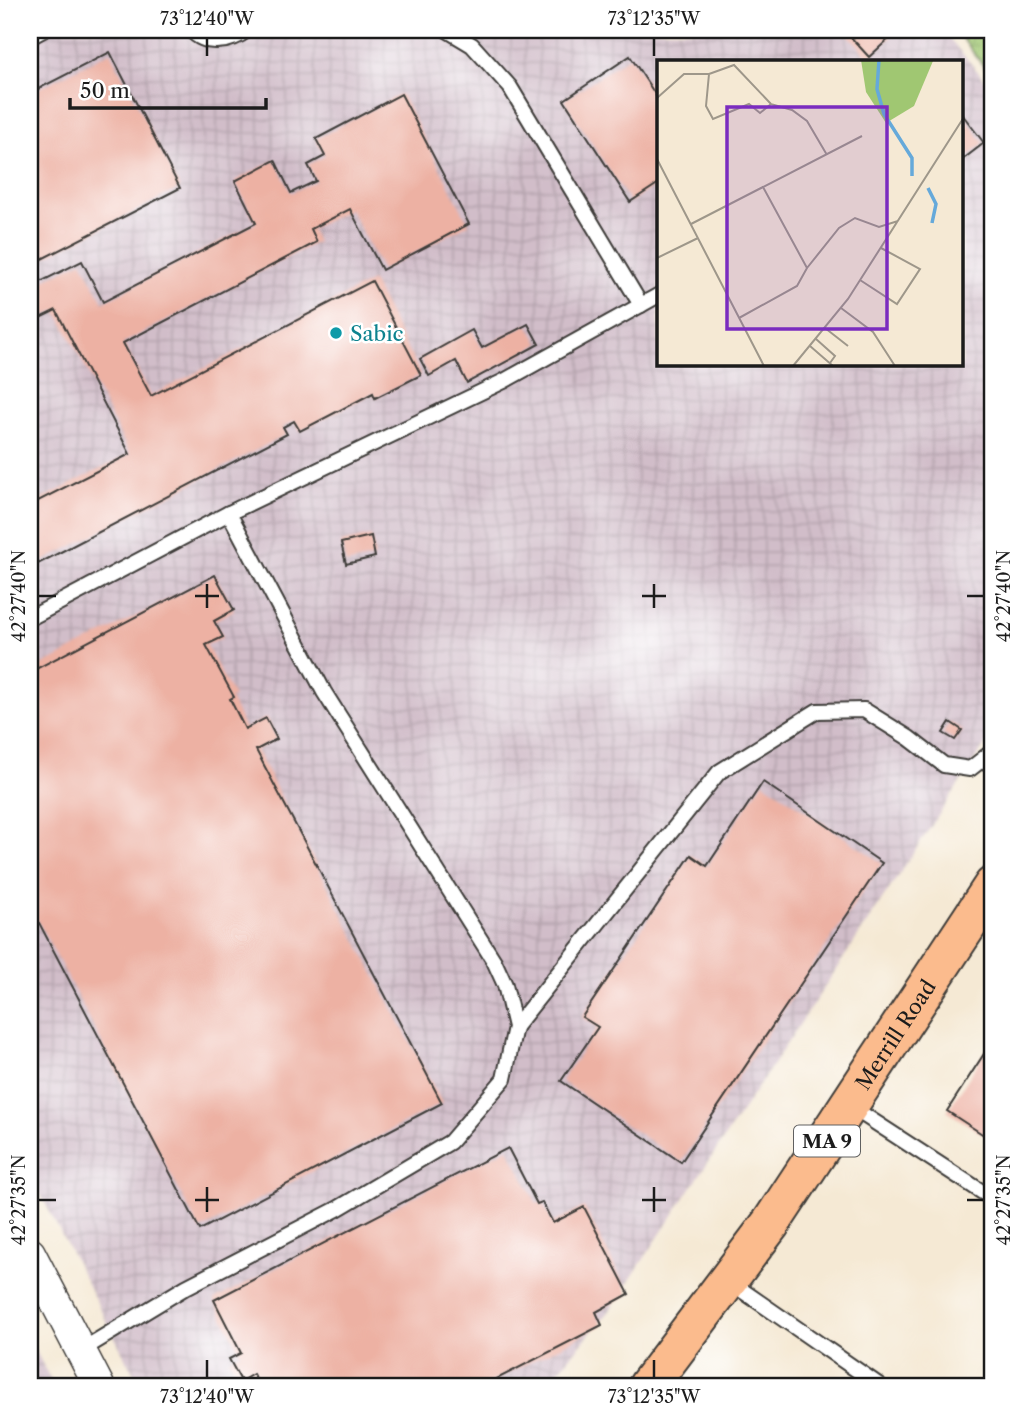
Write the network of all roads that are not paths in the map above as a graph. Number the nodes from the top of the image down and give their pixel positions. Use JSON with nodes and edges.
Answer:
{"nodes":[{"id":1,"x":43,"y":30,"type":"edge"},
{"id":2,"x":191,"y":30,"type":"edge"},
{"id":3,"x":247,"y":30,"type":"edge"},
{"id":4,"x":447,"y":30,"type":"edge"},
{"id":5,"x":30,"y":37,"type":"edge"},
{"id":6,"x":657,"y":296,"type":"edge"},
{"id":7,"x":641,"y":305,"type":"junction"},
{"id":8,"x":229,"y":513,"type":"junction"},
{"id":9,"x":30,"y":618,"type":"edge"},
{"id":10,"x":993,"y":751,"type":"edge"},
{"id":11,"x":990,"y":899,"type":"edge"},
{"id":12,"x":515,"y":1027,"type":"junction"},
{"id":13,"x":850,"y":1106,"type":"junction"},
{"id":14,"x":993,"y":1199,"type":"edge"},
{"id":15,"x":30,"y":1253,"type":"edge"},
{"id":16,"x":730,"y":1282,"type":"junction"},
{"id":17,"x":80,"y":1351,"type":"junction"},
{"id":18,"x":99,"y":1386,"type":"edge"},
{"id":19,"x":648,"y":1386,"type":"edge"},
{"id":20,"x":880,"y":1386,"type":"edge"}],
"edges":[{"from":1,"to":5,"type":"lane"},
{"from":2,"to":3,"type":"lane"},
{"from":4,"to":7,"type":"lane"},
{"from":6,"to":7,"type":"lane"},
{"from":7,"to":8,"type":"lane"},
{"from":8,"to":9,"type":"lane"},
{"from":8,"to":12,"type":"lane"},
{"from":10,"to":12,"type":"lane"},
{"from":11,"to":13,"type":"highway","name":"Merrill Road","number":"MA 9"},
{"from":12,"to":17,"type":"lane"},
{"from":13,"to":14,"type":"lane"},
{"from":13,"to":16,"type":"highway","name":"Merrill Road","number":"MA 9"},
{"from":15,"to":17,"type":"street"},
{"from":16,"to":19,"type":"highway","name":"Merrill Road","number":"MA 9"},
{"from":16,"to":20,"type":"lane"},
{"from":17,"to":18,"type":"street"}]}
